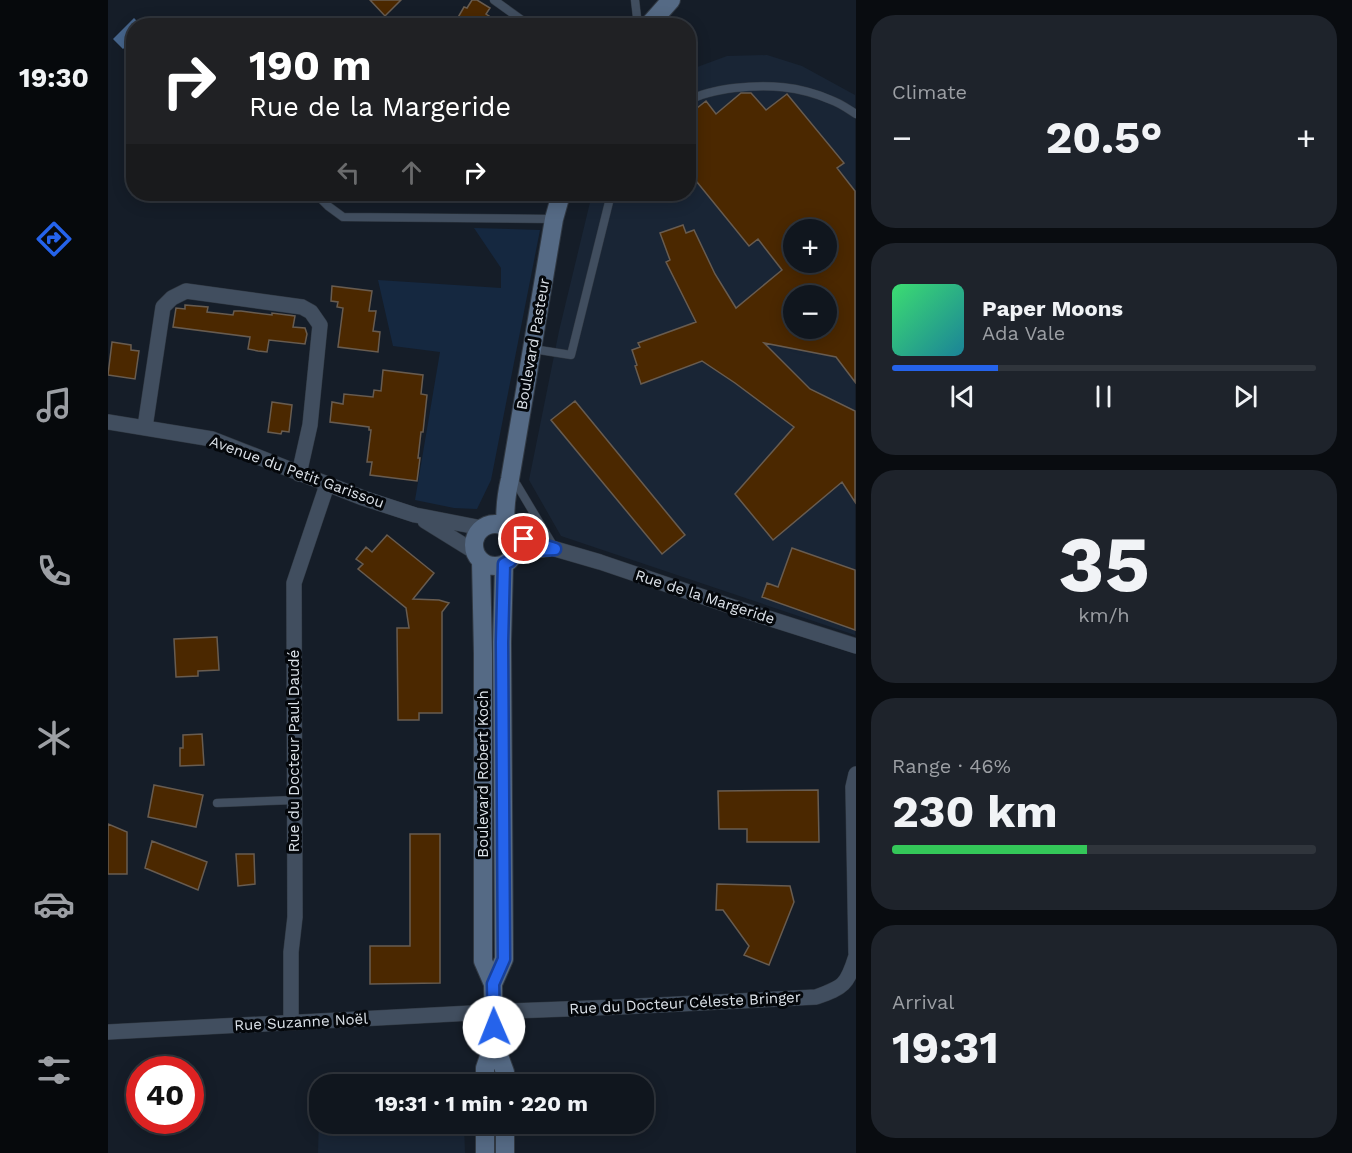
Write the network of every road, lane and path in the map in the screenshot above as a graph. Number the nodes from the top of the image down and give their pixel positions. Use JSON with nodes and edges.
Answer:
{"nodes":[{"id":1,"x":494,"y":0,"type":"edge"},
{"id":2,"x":635,"y":0,"type":"edge"},
{"id":3,"x":671,"y":0,"type":"edge"},
{"id":4,"x":519,"y":18,"type":"edge"},
{"id":5,"x":637,"y":18,"type":"edge"},
{"id":6,"x":655,"y":18,"type":"edge"},
{"id":7,"x":696,"y":98,"type":"edge"},
{"id":8,"x":855,"y":114,"type":"edge"},
{"id":9,"x":323,"y":201,"type":"edge"},
{"id":10,"x":559,"y":201,"type":"edge"},
{"id":11,"x":609,"y":201,"type":"edge"},
{"id":12,"x":554,"y":219,"type":"junction"},
{"id":13,"x":532,"y":349,"type":"junction"},
{"id":14,"x":108,"y":422,"type":"edge"},
{"id":15,"x":145,"y":427,"type":"junction"},
{"id":16,"x":299,"y":474,"type":"junction"},
{"id":17,"x":327,"y":485,"type":"junction"},
{"id":18,"x":508,"y":487,"type":"junction"},
{"id":19,"x":415,"y":514,"type":"junction"},
{"id":20,"x":502,"y":540,"type":"junction"},
{"id":21,"x":555,"y":549,"type":"junction"},
{"id":22,"x":478,"y":556,"type":"junction"},
{"id":23,"x":855,"y":646,"type":"edge"},
{"id":24,"x":855,"y":774,"type":"edge"},
{"id":25,"x":294,"y":800,"type":"junction"},
{"id":26,"x":217,"y":804,"type":"dead end"},
{"id":27,"x":855,"y":954,"type":"edge"},
{"id":28,"x":493,"y":984,"type":"junction"},
{"id":29,"x":494,"y":1012,"type":"junction"},
{"id":30,"x":291,"y":1022,"type":"junction"},
{"id":31,"x":108,"y":1032,"type":"edge"},
{"id":32,"x":494,"y":1042,"type":"junction"},
{"id":33,"x":484,"y":1074,"type":"edge"},
{"id":34,"x":505,"y":1074,"type":"edge"},
{"id":35,"x":485,"y":1134,"type":"edge"},
{"id":36,"x":505,"y":1134,"type":"edge"},
{"id":37,"x":485,"y":1153,"type":"edge"},
{"id":38,"x":505,"y":1153,"type":"edge"}],
"edges":[{"from":1,"to":4,"type":"lane"},
{"from":2,"to":5,"type":"lane"},
{"from":3,"to":6,"type":"street"},
{"from":7,"to":8,"type":"lane"},
{"from":9,"to":12,"type":"lane"},
{"from":10,"to":12,"type":"street","name":"Boulevard Pasteur"},
{"from":11,"to":13,"type":"lane"},
{"from":12,"to":13,"type":"street","name":"Boulevard Pasteur"},
{"from":13,"to":18,"type":"street","name":"Boulevard Pasteur"},
{"from":14,"to":15,"type":"street","name":"Avenue du Petit Garissou"},
{"from":15,"to":16,"type":"street","name":"Avenue du Petit Garissou"},
{"from":15,"to":16,"type":"street"},
{"from":16,"to":17,"type":"street","name":"Avenue du Petit Garissou"},
{"from":17,"to":19,"type":"street","name":"Avenue du Petit Garissou"},
{"from":17,"to":25,"type":"street","name":"Rue du Docteur Paul Daudé"},
{"from":18,"to":20,"type":"street","name":"Boulevard Pasteur"},
{"from":18,"to":21,"type":"lane"},
{"from":19,"to":20,"type":"street","name":"Avenue du Petit Garissou"},
{"from":19,"to":22,"type":"street","name":"Avenue du Petit Garissou"},
{"from":20,"to":21,"type":"street","name":"Rue de la Margeride"},
{"from":20,"to":22,"type":"street","name":"Boulevard Robert Koch"},
{"from":20,"to":22,"type":"street"},
{"from":20,"to":28,"type":"street","name":"Boulevard Robert Koch"},
{"from":21,"to":23,"type":"street","name":"Rue de la Margeride"},
{"from":22,"to":28,"type":"street","name":"Boulevard Robert Koch"},
{"from":24,"to":27,"type":"street","name":"Rue du Docteur Céleste Bringer"},
{"from":25,"to":26,"type":"lane"},
{"from":25,"to":30,"type":"street","name":"Rue du Docteur Paul Daudé"},
{"from":27,"to":29,"type":"street","name":"Rue du Docteur Céleste Bringer"},
{"from":28,"to":29,"type":"street","name":"Boulevard Robert Koch"},
{"from":29,"to":30,"type":"street","name":"Rue Suzanne Noël"},
{"from":29,"to":32,"type":"street","name":"Boulevard Robert Koch"},
{"from":30,"to":31,"type":"street","name":"Rue Suzanne Noël"},
{"from":32,"to":33,"type":"street","name":"Boulevard Robert Koch"},
{"from":32,"to":34,"type":"street","name":"Boulevard Robert Koch"},
{"from":35,"to":37,"type":"street"},
{"from":36,"to":38,"type":"street"}]}
